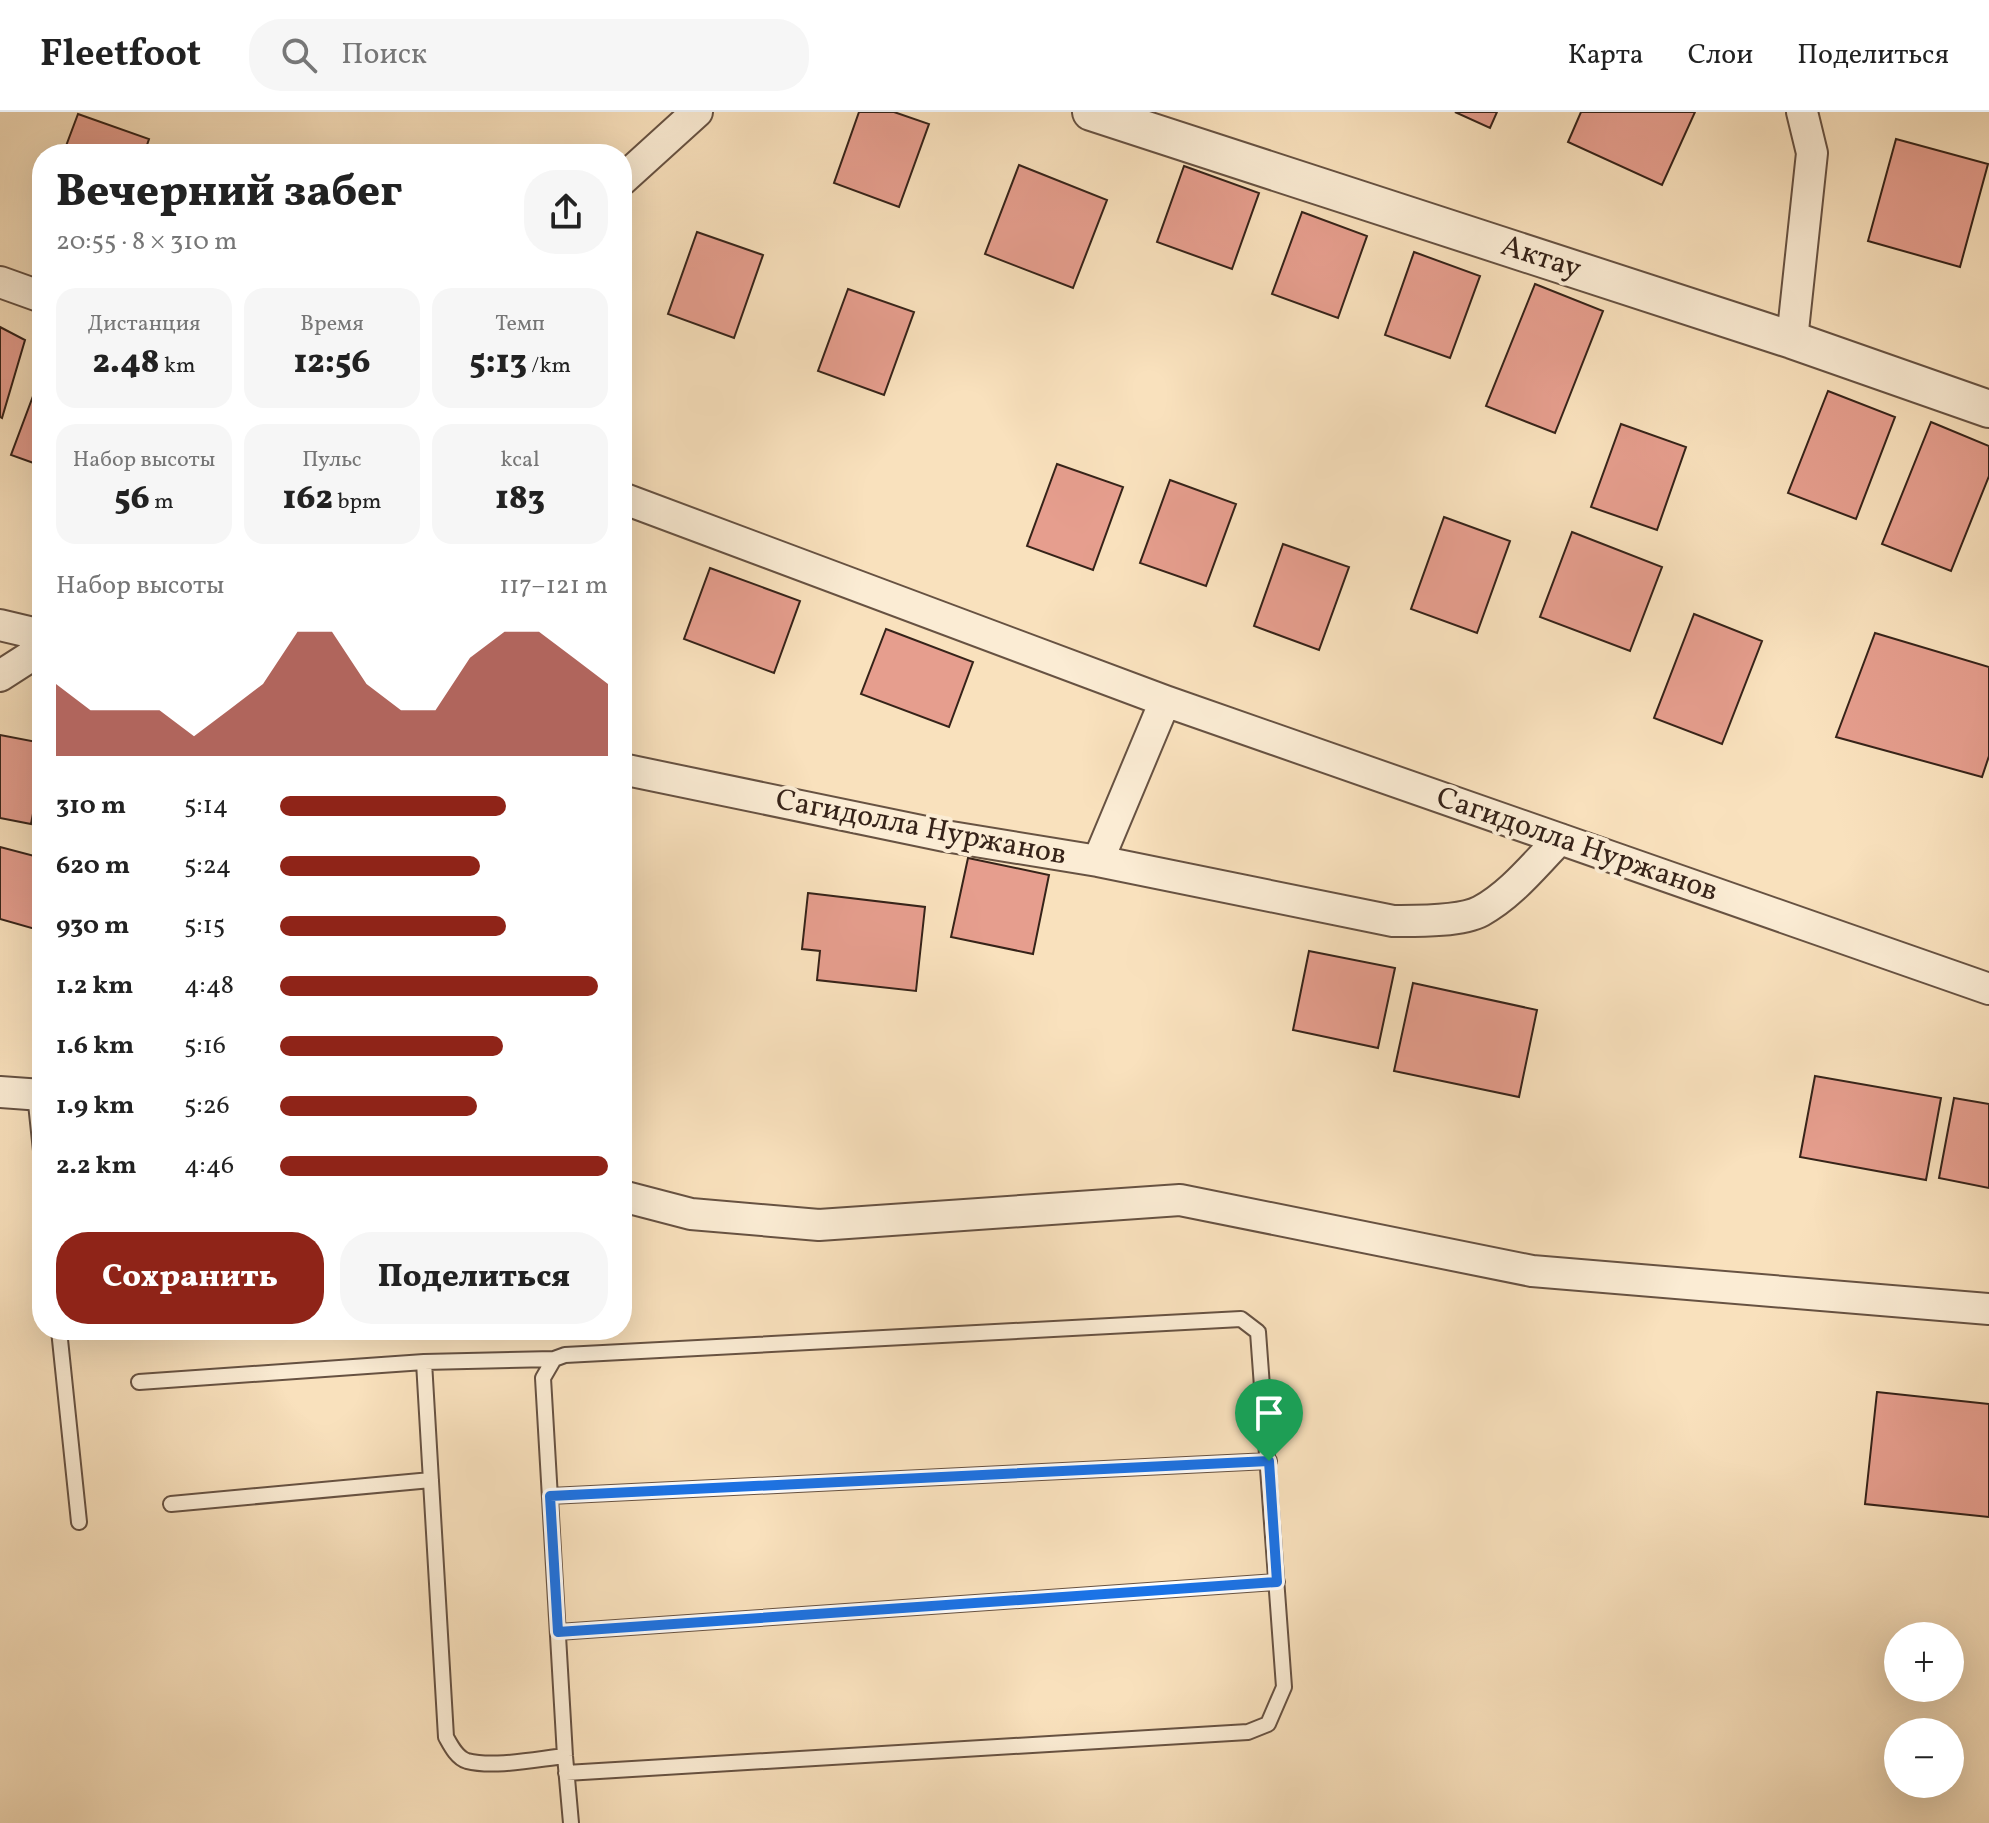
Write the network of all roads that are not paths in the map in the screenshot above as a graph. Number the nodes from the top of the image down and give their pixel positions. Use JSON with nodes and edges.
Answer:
{"nodes":[{"id":1,"x":697,"y":112,"type":"edge"},
{"id":2,"x":1091,"y":112,"type":"edge"},
{"id":3,"x":1802,"y":112,"type":"edge"},
{"id":4,"x":632,"y":171,"type":"edge"},
{"id":5,"x":0,"y":282,"type":"edge"},
{"id":6,"x":32,"y":293,"type":"edge"},
{"id":7,"x":1792,"y":340,"type":"junction"},
{"id":8,"x":1989,"y":409,"type":"edge"},
{"id":9,"x":632,"y":502,"type":"edge"},
{"id":10,"x":0,"y":625,"type":"edge"},
{"id":11,"x":32,"y":633,"type":"edge"},
{"id":12,"x":32,"y":655,"type":"edge"},
{"id":13,"x":0,"y":676,"type":"edge"},
{"id":14,"x":1165,"y":701,"type":"junction"},
{"id":15,"x":632,"y":771,"type":"edge"},
{"id":16,"x":1560,"y":839,"type":"junction"},
{"id":17,"x":1098,"y":861,"type":"junction"},
{"id":18,"x":1989,"y":989,"type":"edge"},
{"id":19,"x":0,"y":1092,"type":"edge"},
{"id":20,"x":32,"y":1094,"type":"edge"},
{"id":21,"x":632,"y":1199,"type":"edge"},
{"id":22,"x":1989,"y":1309,"type":"edge"},
{"id":23,"x":60,"y":1340,"type":"edge"},
{"id":24,"x":554,"y":1359,"type":"junction"},
{"id":25,"x":424,"y":1362,"type":"junction"},
{"id":26,"x":139,"y":1382,"type":"dead end"},
{"id":27,"x":1269,"y":1461,"type":"junction"},
{"id":28,"x":431,"y":1480,"type":"junction"},
{"id":29,"x":550,"y":1496,"type":"junction"},
{"id":30,"x":171,"y":1504,"type":"dead end"},
{"id":31,"x":79,"y":1522,"type":"dead end"},
{"id":32,"x":1277,"y":1582,"type":"junction"},
{"id":33,"x":558,"y":1632,"type":"junction"},
{"id":34,"x":565,"y":1756,"type":"junction"},
{"id":35,"x":566,"y":1773,"type":"junction"},
{"id":36,"x":571,"y":1823,"type":"edge"}],
"edges":[{"from":1,"to":4,"type":"street"},
{"from":2,"to":7,"type":"street","name":"Актау"},
{"from":3,"to":7,"type":"street"},
{"from":5,"to":6,"type":"street"},
{"from":7,"to":8,"type":"street","name":"Актау"},
{"from":9,"to":14,"type":"street","name":"Сагидолла Нуржанов"},
{"from":10,"to":11,"type":"street"},
{"from":12,"to":13,"type":"street"},
{"from":14,"to":16,"type":"street","name":"Сагидолла Нуржанов"},
{"from":14,"to":17,"type":"street","name":"Сагидолла Нуржанов"},
{"from":15,"to":17,"type":"street","name":"Сагидолла Нуржанов"},
{"from":16,"to":17,"type":"street"},
{"from":16,"to":18,"type":"street","name":"Сагидолла Нуржанов"},
{"from":19,"to":20,"type":"street"},
{"from":21,"to":22,"type":"street"},
{"from":23,"to":31,"type":"lane"},
{"from":24,"to":25,"type":"lane"},
{"from":24,"to":27,"type":"lane"},
{"from":24,"to":29,"type":"lane"},
{"from":25,"to":26,"type":"lane"},
{"from":25,"to":28,"type":"lane"},
{"from":27,"to":29,"type":"lane"},
{"from":27,"to":32,"type":"lane"},
{"from":28,"to":30,"type":"lane"},
{"from":28,"to":34,"type":"lane"},
{"from":29,"to":33,"type":"lane"},
{"from":32,"to":33,"type":"lane"},
{"from":32,"to":35,"type":"lane"},
{"from":33,"to":34,"type":"lane"},
{"from":34,"to":35,"type":"lane"},
{"from":35,"to":36,"type":"lane"}]}
